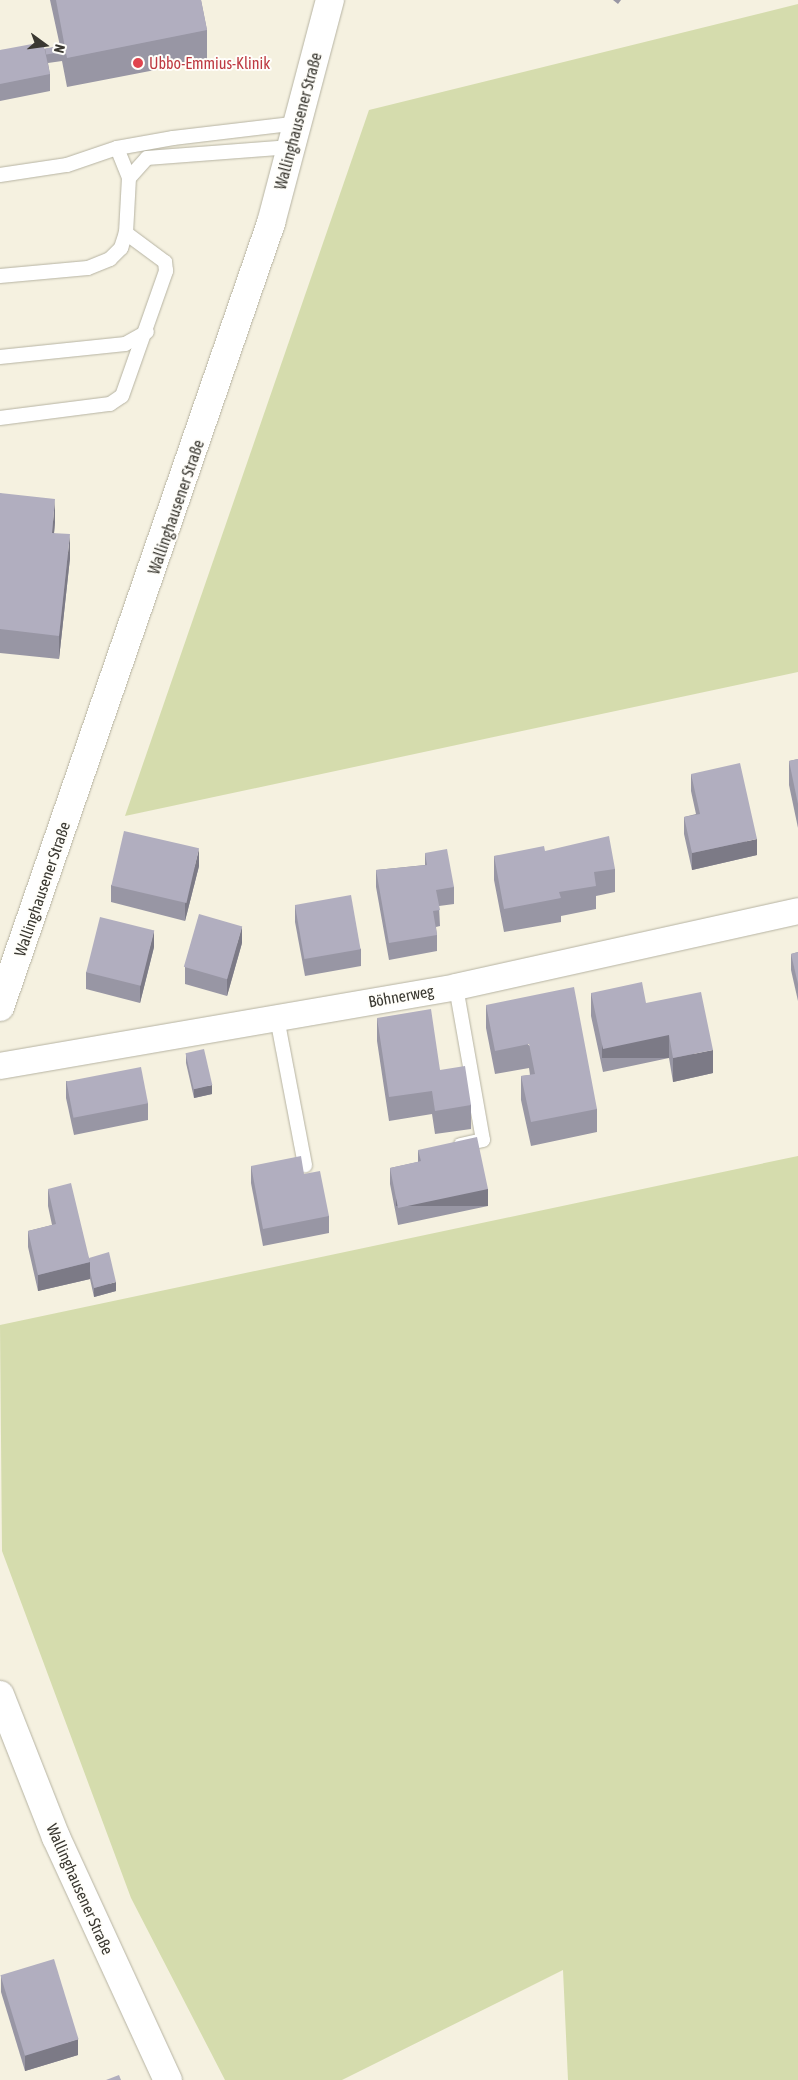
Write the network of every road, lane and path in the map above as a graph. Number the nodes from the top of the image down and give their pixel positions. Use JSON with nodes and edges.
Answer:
{"nodes":[{"id":1,"x":330,"y":0,"type":"edge"},
{"id":2,"x":294,"y":135,"type":"junction"},
{"id":3,"x":116,"y":148,"type":"junction"},
{"id":4,"x":0,"y":175,"type":"edge"},
{"id":5,"x":129,"y":178,"type":"junction"},
{"id":6,"x":126,"y":233,"type":"junction"},
{"id":7,"x":0,"y":276,"type":"edge"},
{"id":8,"x":147,"y":332,"type":"junction"},
{"id":9,"x":0,"y":357,"type":"edge"},
{"id":10,"x":0,"y":418,"type":"edge"},
{"id":11,"x":798,"y":911,"type":"edge"},
{"id":12,"x":456,"y":987,"type":"junction"},
{"id":13,"x":0,"y":1007,"type":"edge"},
{"id":14,"x":277,"y":1018,"type":"junction"},
{"id":15,"x":0,"y":1066,"type":"edge"},
{"id":16,"x":453,"y":1147,"type":"edge"},
{"id":17,"x":305,"y":1165,"type":"edge"},
{"id":18,"x":0,"y":1694,"type":"edge"},
{"id":19,"x":168,"y":2080,"type":"edge"}],
"edges":[{"from":1,"to":2,"type":"street","name":"Wallinghausener Straße"},
{"from":2,"to":3,"type":"lane"},
{"from":2,"to":5,"type":"lane"},
{"from":2,"to":13,"type":"street","name":"Wallinghausener Straße"},
{"from":3,"to":4,"type":"lane"},
{"from":3,"to":5,"type":"lane"},
{"from":5,"to":6,"type":"lane"},
{"from":6,"to":7,"type":"lane"},
{"from":6,"to":8,"type":"lane"},
{"from":8,"to":9,"type":"lane"},
{"from":8,"to":10,"type":"lane"},
{"from":11,"to":12,"type":"street","name":"Böhnerweg"},
{"from":12,"to":14,"type":"street","name":"Böhnerweg"},
{"from":12,"to":16,"type":"lane"},
{"from":14,"to":15,"type":"street","name":"Böhnerweg"},
{"from":14,"to":17,"type":"lane"},
{"from":18,"to":19,"type":"street","name":"Wallinghausener Straße"}]}
